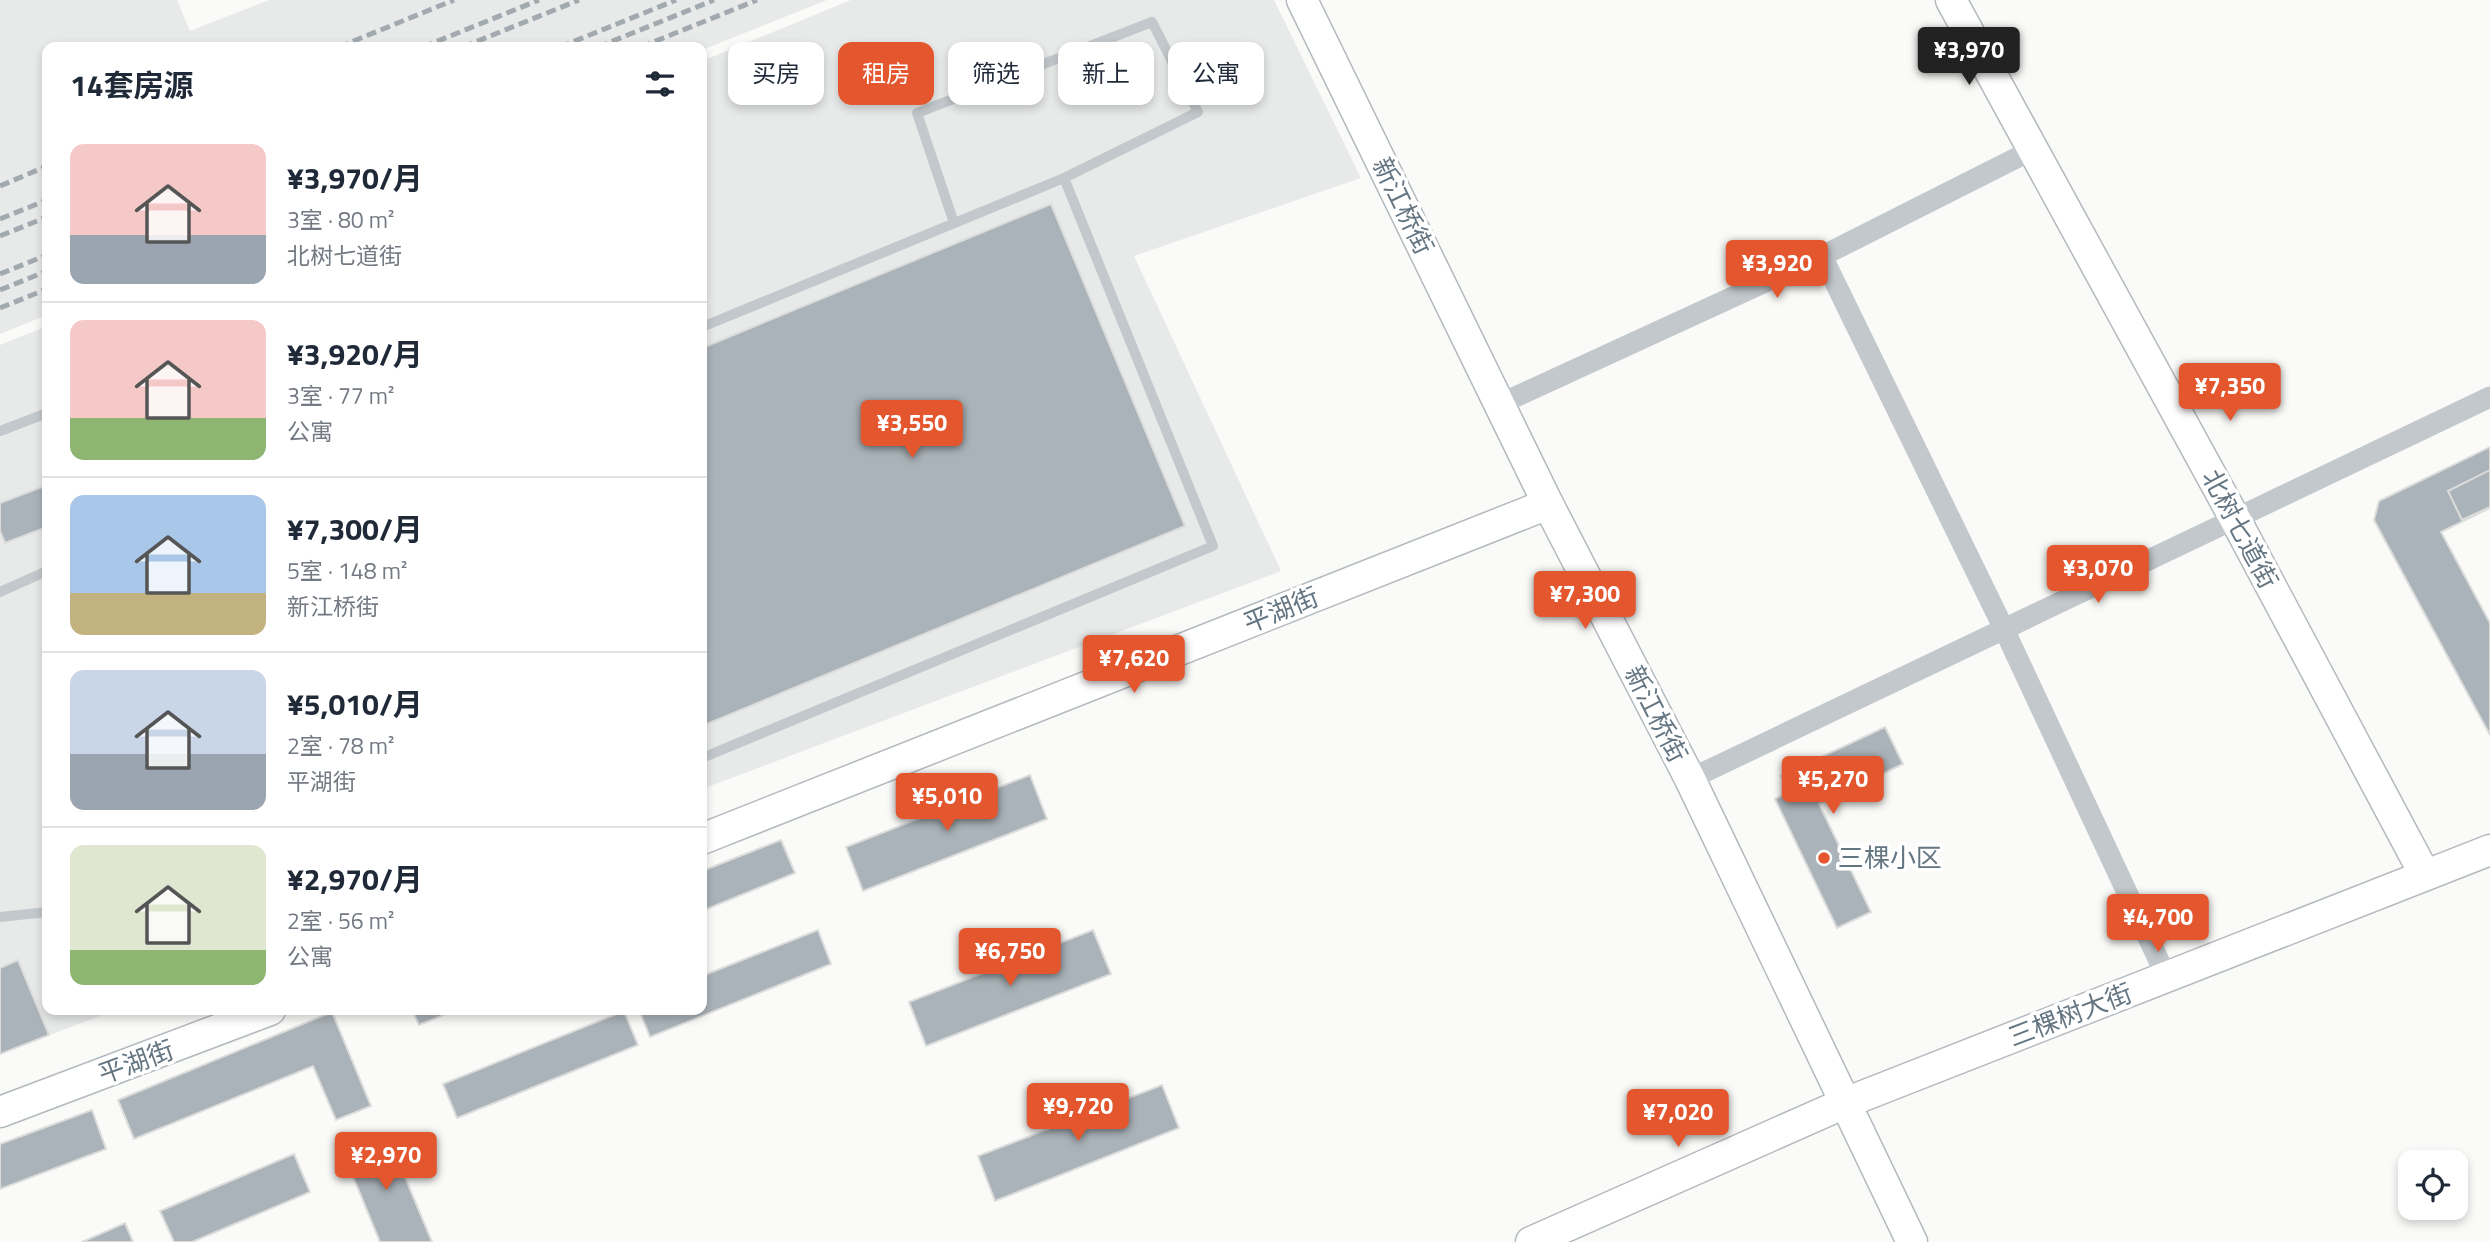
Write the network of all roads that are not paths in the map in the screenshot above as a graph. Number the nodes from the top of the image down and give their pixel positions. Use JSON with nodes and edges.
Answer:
{"nodes":[{"id":1,"x":1302,"y":0,"type":"edge"},
{"id":2,"x":1951,"y":0,"type":"edge"},
{"id":3,"x":1975,"y":0,"type":"edge"},
{"id":4,"x":2032,"y":150,"type":"junction"},
{"id":5,"x":1064,"y":178,"type":"junction"},
{"id":6,"x":954,"y":223,"type":"junction"},
{"id":7,"x":1822,"y":256,"type":"junction"},
{"id":8,"x":707,"y":325,"type":"edge"},
{"id":9,"x":2490,"y":397,"type":"edge"},
{"id":10,"x":1500,"y":404,"type":"junction"},
{"id":11,"x":42,"y":415,"type":"edge"},
{"id":12,"x":0,"y":431,"type":"edge"},
{"id":13,"x":1548,"y":504,"type":"junction"},
{"id":14,"x":2241,"y":513,"type":"junction"},
{"id":15,"x":42,"y":573,"type":"edge"},
{"id":16,"x":0,"y":592,"type":"edge"},
{"id":17,"x":2003,"y":627,"type":"junction"},
{"id":18,"x":707,"y":756,"type":"edge"},
{"id":19,"x":1690,"y":779,"type":"junction"},
{"id":20,"x":707,"y":837,"type":"edge"},
{"id":21,"x":2489,"y":854,"type":"edge"},
{"id":22,"x":2433,"y":872,"type":"junction"},
{"id":23,"x":42,"y":913,"type":"edge"},
{"id":24,"x":0,"y":917,"type":"edge"},
{"id":25,"x":2167,"y":978,"type":"junction"},
{"id":26,"x":257,"y":1015,"type":"edge"},
{"id":27,"x":1845,"y":1102,"type":"junction"},
{"id":28,"x":0,"y":1112,"type":"edge"},
{"id":29,"x":1531,"y":1242,"type":"edge"},
{"id":30,"x":1912,"y":1242,"type":"edge"}],
"edges":[{"from":1,"to":10,"type":"street","name":"新江桥街"},
{"from":2,"to":4,"type":"street","name":"北树七道街"},
{"from":3,"to":14,"type":"street","name":"北树七道街"},
{"from":4,"to":7,"type":"street"},
{"from":4,"to":14,"type":"street","name":"北树七道街"},
{"from":5,"to":6,"type":"lane"},
{"from":5,"to":6,"type":"lane"},
{"from":5,"to":18,"type":"lane"},
{"from":6,"to":8,"type":"lane"},
{"from":7,"to":10,"type":"street"},
{"from":7,"to":17,"type":"street"},
{"from":9,"to":14,"type":"street"},
{"from":10,"to":13,"type":"street","name":"新江桥街"},
{"from":11,"to":12,"type":"lane"},
{"from":13,"to":19,"type":"street","name":"新江桥街"},
{"from":13,"to":20,"type":"street","name":"平湖街"},
{"from":14,"to":17,"type":"street"},
{"from":14,"to":22,"type":"street","name":"北树七道街"},
{"from":15,"to":16,"type":"lane"},
{"from":17,"to":19,"type":"street"},
{"from":17,"to":25,"type":"street"},
{"from":19,"to":27,"type":"street","name":"新江桥街"},
{"from":21,"to":22,"type":"street","name":"三棵树大街"},
{"from":22,"to":25,"type":"street","name":"三棵树大街"},
{"from":23,"to":24,"type":"lane"},
{"from":25,"to":27,"type":"street","name":"三棵树大街"},
{"from":26,"to":28,"type":"street","name":"平湖街"},
{"from":27,"to":29,"type":"street","name":"三棵树大街"},
{"from":27,"to":30,"type":"street","name":"新江桥街"}]}
